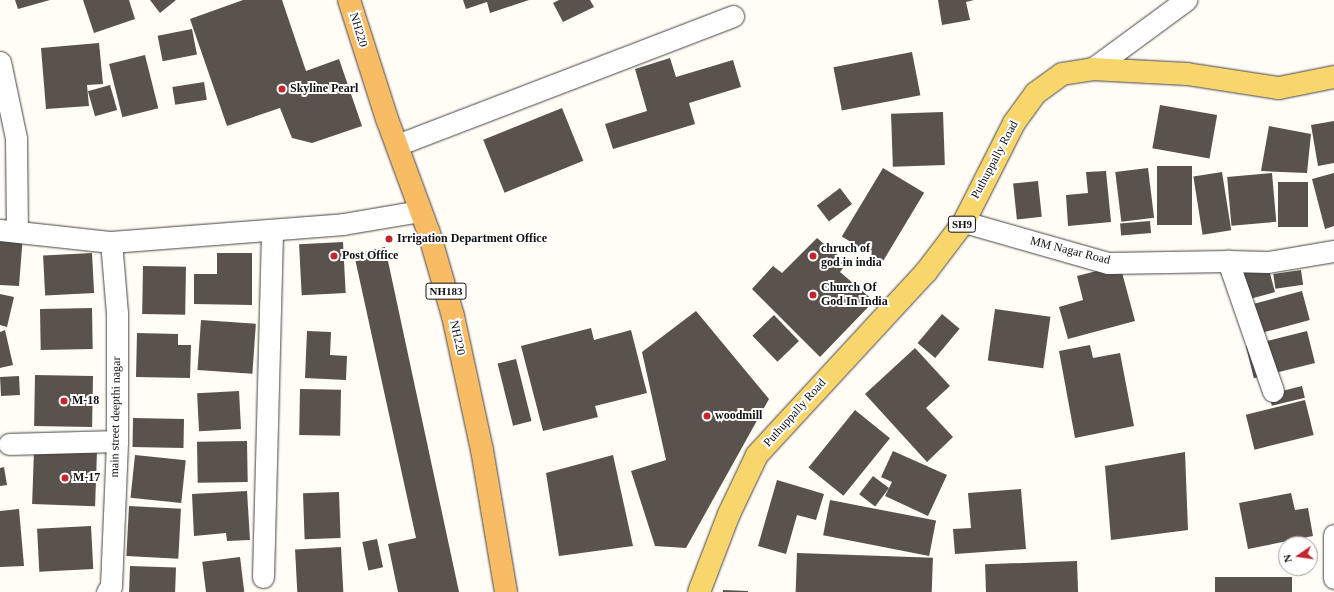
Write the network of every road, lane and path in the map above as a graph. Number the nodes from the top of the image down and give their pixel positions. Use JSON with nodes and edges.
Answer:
{"nodes":[{"id":1,"x":349,"y":0,"type":"edge"},
{"id":2,"x":1186,"y":0,"type":"edge"},
{"id":3,"x":733,"y":16,"type":"dead end"},
{"id":4,"x":0,"y":62,"type":"edge"},
{"id":5,"x":1092,"y":69,"type":"junction"},
{"id":6,"x":1334,"y":77,"type":"edge"},
{"id":7,"x":397,"y":145,"type":"junction"},
{"id":8,"x":421,"y":210,"type":"junction"},
{"id":9,"x":964,"y":222,"type":"junction"},
{"id":10,"x":272,"y":230,"type":"junction"},
{"id":11,"x":9,"y":231,"type":"edge"},
{"id":12,"x":112,"y":242,"type":"junction"},
{"id":13,"x":1334,"y":251,"type":"edge"},
{"id":14,"x":1228,"y":261,"type":"junction"},
{"id":15,"x":1273,"y":392,"type":"dead end"},
{"id":16,"x":117,"y":441,"type":"junction"},
{"id":17,"x":9,"y":444,"type":"dead end"},
{"id":18,"x":1334,"y":535,"type":"edge"},
{"id":19,"x":263,"y":577,"type":"dead end"},
{"id":20,"x":1334,"y":578,"type":"edge"},
{"id":21,"x":107,"y":592,"type":"edge"},
{"id":22,"x":506,"y":592,"type":"edge"},
{"id":23,"x":699,"y":592,"type":"edge"}],
"edges":[{"from":1,"to":7,"type":"highway","name":"NH220","number":"NH183"},
{"from":2,"to":5,"type":"street"},
{"from":3,"to":7,"type":"street"},
{"from":4,"to":11,"type":"street"},
{"from":5,"to":6,"type":"main road","name":"Puthuppally Road","number":"SH9"},
{"from":5,"to":9,"type":"main road","name":"Puthuppally Road","number":"SH9"},
{"from":7,"to":8,"type":"highway","name":"NH220","number":"NH183"},
{"from":8,"to":10,"type":"street"},
{"from":8,"to":22,"type":"highway","name":"NH220","number":"NH183"},
{"from":9,"to":14,"type":"street","name":"MM Nagar Road"},
{"from":9,"to":23,"type":"main road","name":"Puthuppally Road","number":"SH9"},
{"from":10,"to":12,"type":"street"},
{"from":10,"to":19,"type":"street"},
{"from":11,"to":12,"type":"street"},
{"from":12,"to":16,"type":"street","name":"main street deepthi nagar"},
{"from":13,"to":14,"type":"street","name":"MM Nagar Road"},
{"from":14,"to":15,"type":"street"},
{"from":16,"to":17,"type":"street"},
{"from":16,"to":21,"type":"street","name":"main street deepthi nagar"},
{"from":18,"to":20,"type":"street"}]}
